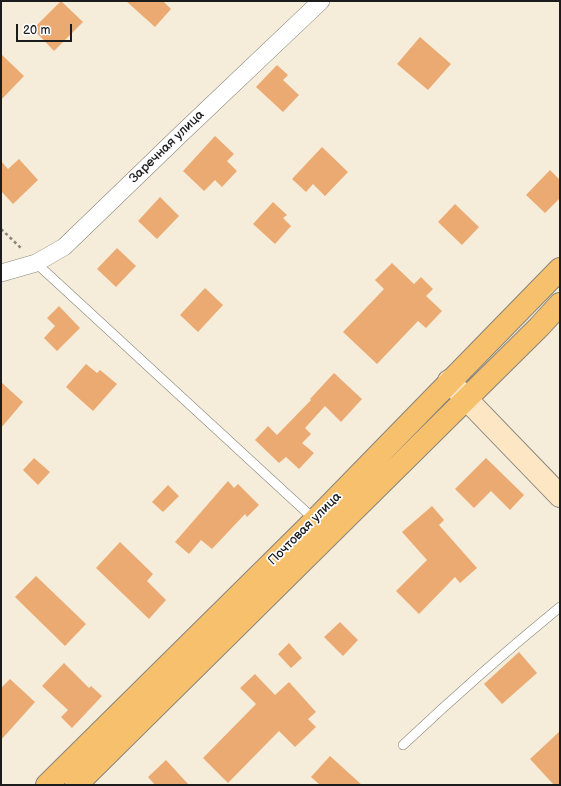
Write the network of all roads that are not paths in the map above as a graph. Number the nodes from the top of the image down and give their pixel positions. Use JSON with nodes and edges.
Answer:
{"nodes":[{"id":1,"x":321,"y":1,"type":"edge"},
{"id":2,"x":36,"y":263,"type":"junction"},
{"id":3,"x":560,"y":269,"type":"edge"},
{"id":4,"x":1,"y":274,"type":"edge"},
{"id":5,"x":560,"y":304,"type":"edge"},
{"id":6,"x":449,"y":382,"type":"junction"},
{"id":7,"x":466,"y":399,"type":"junction"},
{"id":8,"x":560,"y":496,"type":"edge"},
{"id":9,"x":315,"y":520,"type":"junction"},
{"id":10,"x":560,"y":607,"type":"edge"},
{"id":11,"x":403,"y":745,"type":"dead end"},
{"id":12,"x":47,"y":785,"type":"edge"},
{"id":13,"x":76,"y":785,"type":"edge"}],
"edges":[{"from":1,"to":2,"type":"street","name":"Заречная улица"},
{"from":2,"to":4,"type":"street","name":"Заречная улица"},
{"from":2,"to":9,"type":"lane"},
{"from":3,"to":6,"type":"main road","name":"Почтовая улица"},
{"from":5,"to":7,"type":"main road","name":"Почтовая улица"},
{"from":6,"to":7,"type":"street"},
{"from":6,"to":9,"type":"main road","name":"Почтовая улица"},
{"from":7,"to":8,"type":"street"},
{"from":7,"to":13,"type":"main road","name":"Почтовая улица"},
{"from":9,"to":12,"type":"main road","name":"Почтовая улица"},
{"from":10,"to":11,"type":"lane"}]}
